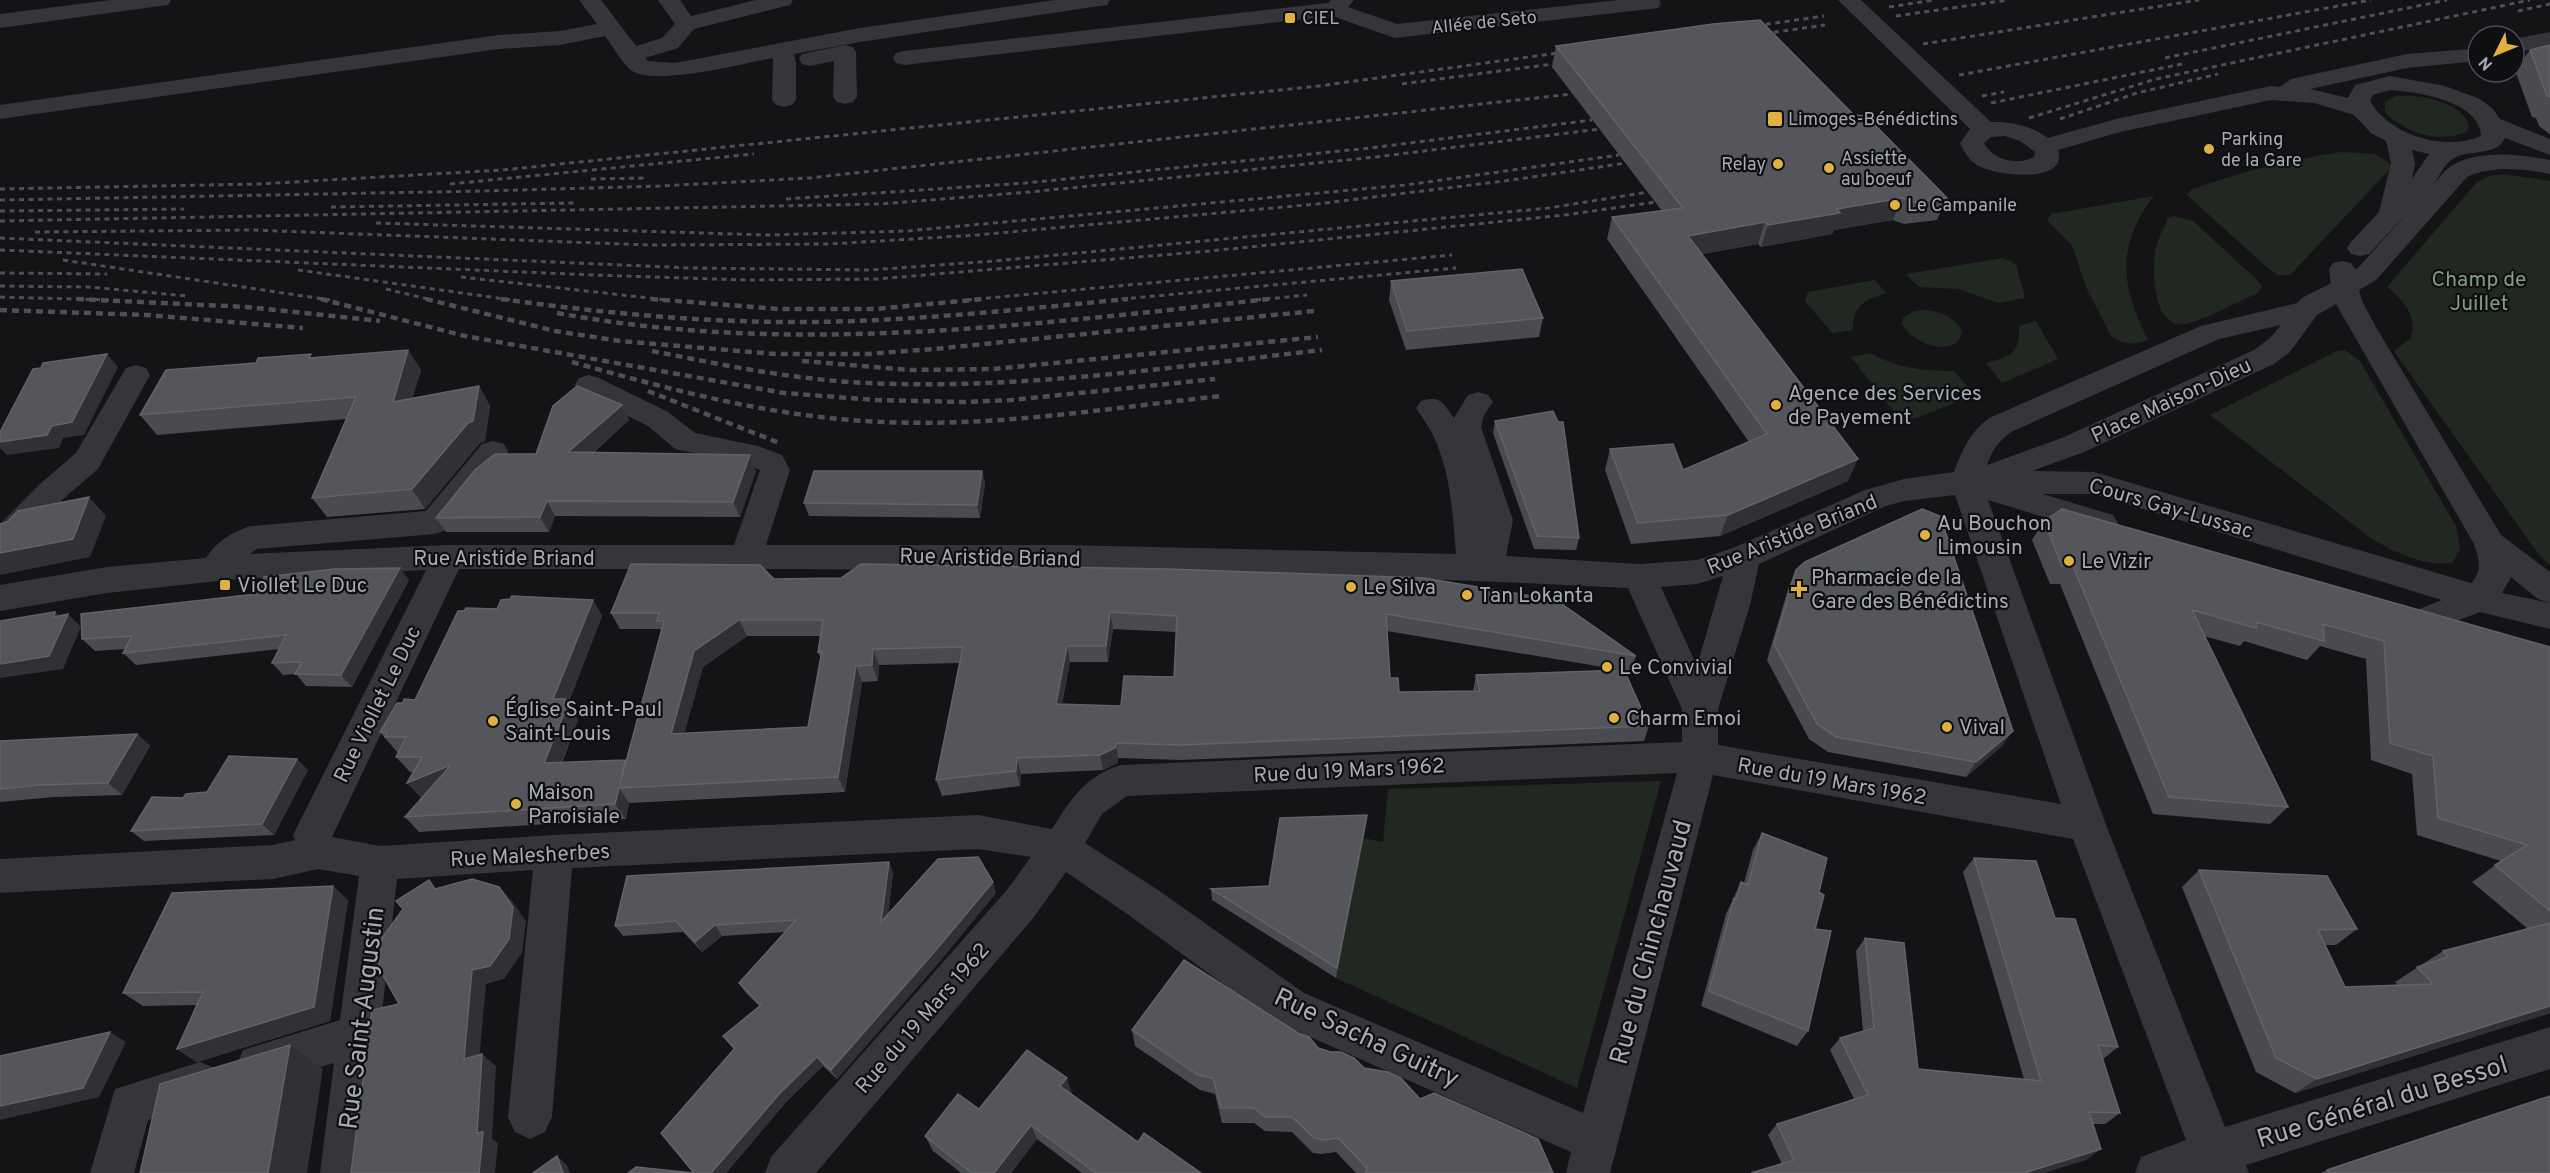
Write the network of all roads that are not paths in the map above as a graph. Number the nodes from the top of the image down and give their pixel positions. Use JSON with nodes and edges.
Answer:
{"nodes":[{"id":1,"x":160,"y":0,"type":"edge"},
{"id":2,"x":590,"y":0,"type":"edge"},
{"id":3,"x":669,"y":0,"type":"edge"},
{"id":4,"x":782,"y":0,"type":"edge"},
{"id":5,"x":1099,"y":0,"type":"edge"},
{"id":6,"x":1849,"y":0,"type":"edge"},
{"id":7,"x":1662,"y":1,"type":"edge"},
{"id":8,"x":1339,"y":5,"type":"edge"},
{"id":9,"x":0,"y":21,"type":"edge"},
{"id":10,"x":686,"y":24,"type":"junction"},
{"id":11,"x":611,"y":28,"type":"junction"},
{"id":12,"x":2550,"y":39,"type":"edge"},
{"id":13,"x":2526,"y":44,"type":"edge"},
{"id":14,"x":631,"y":55,"type":"junction"},
{"id":15,"x":784,"y":57,"type":"junction"},
{"id":16,"x":903,"y":58,"type":"dead end"},
{"id":17,"x":2466,"y":58,"type":"edge"},
{"id":18,"x":2466,"y":60,"type":"edge"},
{"id":19,"x":2467,"y":84,"type":"edge"},
{"id":20,"x":2416,"y":85,"type":"junction"},
{"id":21,"x":2284,"y":93,"type":"junction"},
{"id":22,"x":845,"y":97,"type":"dead end"},
{"id":23,"x":784,"y":100,"type":"dead end"},
{"id":24,"x":2362,"y":100,"type":"junction"},
{"id":25,"x":2466,"y":101,"type":"junction"},
{"id":26,"x":0,"y":112,"type":"edge"},
{"id":27,"x":1985,"y":130,"type":"junction"},
{"id":28,"x":2488,"y":135,"type":"junction"},
{"id":29,"x":2397,"y":136,"type":"junction"},
{"id":30,"x":2044,"y":146,"type":"junction"},
{"id":31,"x":2550,"y":148,"type":"edge"},
{"id":32,"x":2452,"y":150,"type":"junction"},
{"id":33,"x":2550,"y":161,"type":"edge"},
{"id":34,"x":2550,"y":168,"type":"edge"},
{"id":35,"x":2392,"y":212,"type":"junction"},
{"id":36,"x":2343,"y":279,"type":"junction"},
{"id":37,"x":2306,"y":310,"type":"junction"},
{"id":38,"x":136,"y":375,"type":"dead end"},
{"id":39,"x":589,"y":385,"type":"dead end"},
{"id":40,"x":1478,"y":402,"type":"dead end"},
{"id":41,"x":1431,"y":408,"type":"dead end"},
{"id":42,"x":493,"y":452,"type":"edge"},
{"id":43,"x":1965,"y":482,"type":"junction"},
{"id":44,"x":13,"y":530,"type":"edge"},
{"id":45,"x":2128,"y":530,"type":"edge"},
{"id":46,"x":2490,"y":543,"type":"junction"},
{"id":47,"x":449,"y":557,"type":"junction"},
{"id":48,"x":746,"y":557,"type":"junction"},
{"id":49,"x":1744,"y":557,"type":"junction"},
{"id":50,"x":1480,"y":568,"type":"junction"},
{"id":51,"x":214,"y":570,"type":"junction"},
{"id":52,"x":1640,"y":576,"type":"junction"},
{"id":53,"x":2550,"y":590,"type":"edge"},
{"id":54,"x":0,"y":598,"type":"edge"},
{"id":55,"x":2507,"y":607,"type":"junction"},
{"id":56,"x":2420,"y":614,"type":"edge"},
{"id":57,"x":2475,"y":614,"type":"junction"},
{"id":58,"x":2550,"y":616,"type":"edge"},
{"id":59,"x":2550,"y":627,"type":"edge"},
{"id":60,"x":1700,"y":709,"type":"junction"},
{"id":61,"x":1700,"y":757,"type":"junction"},
{"id":62,"x":2087,"y":825,"type":"junction"},
{"id":63,"x":1061,"y":849,"type":"junction"},
{"id":64,"x":318,"y":852,"type":"junction"},
{"id":65,"x":554,"y":852,"type":"junction"},
{"id":66,"x":380,"y":863,"type":"junction"},
{"id":67,"x":0,"y":876,"type":"edge"},
{"id":68,"x":359,"y":1035,"type":"junction"},
{"id":69,"x":2550,"y":1048,"type":"edge"},
{"id":70,"x":530,"y":1117,"type":"dead end"},
{"id":71,"x":1592,"y":1157,"type":"edge"},
{"id":72,"x":2220,"y":1163,"type":"edge"},
{"id":73,"x":111,"y":1173,"type":"edge"},
{"id":74,"x":342,"y":1173,"type":"edge"},
{"id":75,"x":788,"y":1173,"type":"edge"},
{"id":76,"x":2157,"y":1173,"type":"edge"}],
"edges":[{"from":1,"to":9,"type":"street"},
{"from":2,"to":11,"type":"street"},
{"from":3,"to":10,"type":"street"},
{"from":4,"to":10,"type":"street"},
{"from":5,"to":15,"type":"street"},
{"from":6,"to":27,"type":"street"},
{"from":7,"to":8,"type":"street","name":"Allée de Seto"},
{"from":8,"to":16,"type":"street"},
{"from":10,"to":14,"type":"street"},
{"from":11,"to":14,"type":"street"},
{"from":11,"to":26,"type":"street"},
{"from":12,"to":13,"type":"street"},
{"from":14,"to":15,"type":"street"},
{"from":15,"to":22,"type":"street"},
{"from":15,"to":23,"type":"street"},
{"from":17,"to":21,"type":"street"},
{"from":18,"to":20,"type":"street"},
{"from":19,"to":25,"type":"street"},
{"from":20,"to":24,"type":"street"},
{"from":20,"to":25,"type":"street"},
{"from":21,"to":24,"type":"street"},
{"from":21,"to":30,"type":"street"},
{"from":24,"to":29,"type":"street"},
{"from":25,"to":28,"type":"street"},
{"from":27,"to":30,"type":"street"},
{"from":27,"to":30,"type":"street"},
{"from":28,"to":31,"type":"street"},
{"from":28,"to":32,"type":"street"},
{"from":28,"to":33,"type":"street"},
{"from":29,"to":32,"type":"street"},
{"from":29,"to":35,"type":"street"},
{"from":32,"to":35,"type":"street"},
{"from":34,"to":36,"type":"street"},
{"from":35,"to":36,"type":"street"},
{"from":36,"to":37,"type":"street"},
{"from":36,"to":46,"type":"street"},
{"from":37,"to":43,"type":"street","name":"Place Maison-Dieu"},
{"from":37,"to":43,"type":"street"},
{"from":38,"to":44,"type":"street"},
{"from":39,"to":48,"type":"street"},
{"from":40,"to":50,"type":"street"},
{"from":41,"to":50,"type":"street"},
{"from":42,"to":51,"type":"street"},
{"from":43,"to":45,"type":"street","name":"Cours Gay-Lussac"},
{"from":43,"to":49,"type":"street","name":"Rue Aristide Briand"},
{"from":43,"to":57,"type":"street","name":"Cours Gay-Lussac"},
{"from":43,"to":62,"type":"street"},
{"from":46,"to":53,"type":"street"},
{"from":46,"to":57,"type":"street"},
{"from":47,"to":48,"type":"street","name":"Rue Aristide Briand"},
{"from":47,"to":51,"type":"street","name":"Rue Aristide Briand"},
{"from":47,"to":64,"type":"street","name":"Rue Viollet Le Duc"},
{"from":48,"to":50,"type":"street","name":"Rue Aristide Briand"},
{"from":49,"to":52,"type":"street","name":"Rue Aristide Briand"},
{"from":49,"to":60,"type":"street","name":"Rue du Chinchauvaud"},
{"from":50,"to":52,"type":"street","name":"Rue Aristide Briand"},
{"from":51,"to":54,"type":"street","name":"Rue Aristide Briand"},
{"from":52,"to":60,"type":"street","name":"Rue du Chinchauvaud"},
{"from":55,"to":57,"type":"street","name":"Cours Gay-Lussac"},
{"from":55,"to":58,"type":"street","name":"Cours Gay-Lussac"},
{"from":55,"to":59,"type":"street","name":"Cours Gay-Lussac"},
{"from":56,"to":57,"type":"street","name":"Cours Gay-Lussac"},
{"from":60,"to":61,"type":"street","name":"Rue du Chinchauvaud"},
{"from":61,"to":62,"type":"street","name":"Rue du 19 Mars 1962"},
{"from":61,"to":63,"type":"street","name":"Rue du 19 Mars 1962"},
{"from":61,"to":71,"type":"street","name":"Rue du Chinchauvaud"},
{"from":62,"to":72,"type":"street"},
{"from":63,"to":65,"type":"street","name":"Rue Malesherbes"},
{"from":63,"to":71,"type":"street","name":"Rue Sacha Guitry"},
{"from":63,"to":75,"type":"street","name":"Rue du 19 Mars 1962"},
{"from":64,"to":66,"type":"street","name":"Rue Malesherbes"},
{"from":64,"to":67,"type":"street","name":"Rue Malesherbes"},
{"from":65,"to":66,"type":"street","name":"Rue Malesherbes"},
{"from":65,"to":70,"type":"street"},
{"from":66,"to":68,"type":"street","name":"Rue Saint-Augustin"},
{"from":68,"to":73,"type":"street"},
{"from":68,"to":74,"type":"street","name":"Rue Saint-Augustin"},
{"from":69,"to":72,"type":"street","name":"Rue Général du Bessol"},
{"from":72,"to":76,"type":"street","name":"Rue Général du Bessol"}]}
